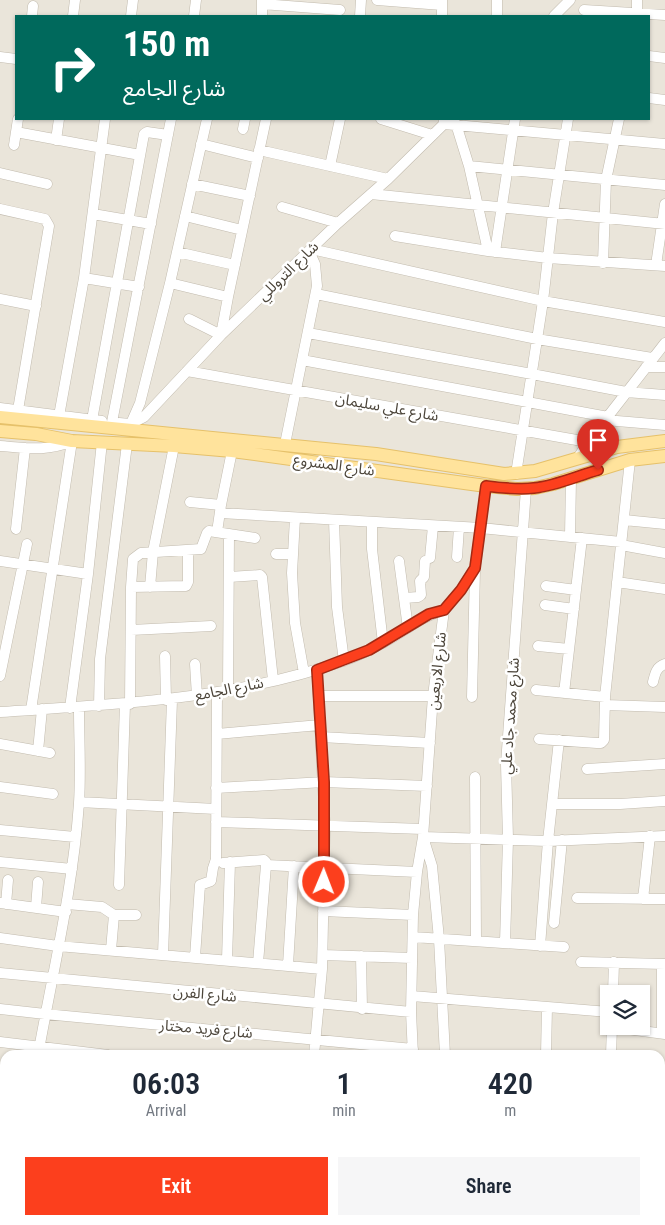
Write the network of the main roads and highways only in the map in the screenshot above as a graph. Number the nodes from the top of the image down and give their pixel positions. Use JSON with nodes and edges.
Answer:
{"nodes":[{"id":1,"x":0,"y":417,"type":"edge"},
{"id":2,"x":0,"y":431,"type":"edge"},
{"id":3,"x":665,"y":441,"type":"edge"},
{"id":4,"x":665,"y":456,"type":"edge"}],
"edges":[{"from":1,"to":3,"type":"main road","name":"شارع المشروع"},
{"from":2,"to":4,"type":"main road","name":"شارع المشروع"}]}
